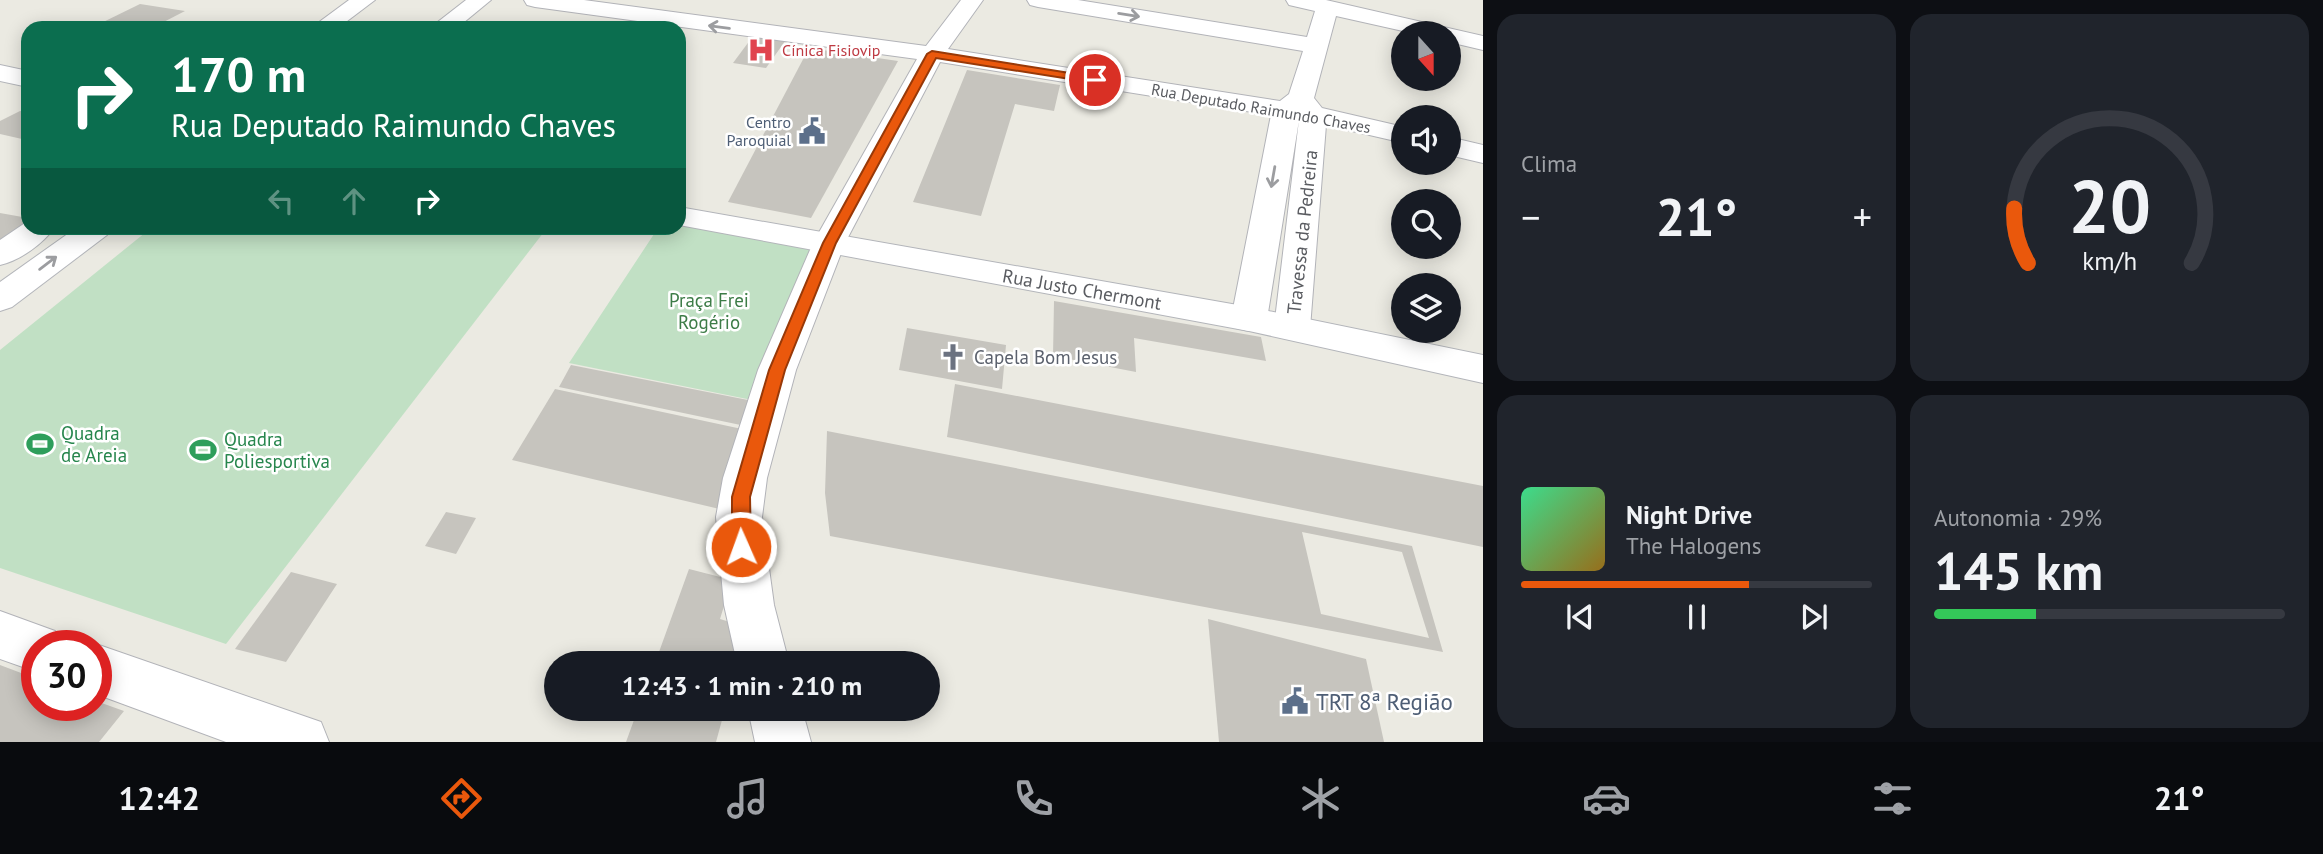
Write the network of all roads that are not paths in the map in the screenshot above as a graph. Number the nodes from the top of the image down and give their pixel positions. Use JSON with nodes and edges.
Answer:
{"nodes":[{"id":1,"x":363,"y":0,"type":"edge"},
{"id":2,"x":480,"y":0,"type":"edge"},
{"id":3,"x":535,"y":0,"type":"edge"},
{"id":4,"x":972,"y":0,"type":"edge"},
{"id":5,"x":1038,"y":0,"type":"edge"},
{"id":6,"x":1297,"y":0,"type":"edge"},
{"id":7,"x":1327,"y":8,"type":"junction"},
{"id":8,"x":333,"y":21,"type":"edge"},
{"id":9,"x":452,"y":21,"type":"edge"},
{"id":10,"x":1391,"y":22,"type":"edge"},
{"id":11,"x":1461,"y":38,"type":"edge"},
{"id":12,"x":1483,"y":43,"type":"edge"},
{"id":13,"x":1316,"y":46,"type":"junction"},
{"id":14,"x":932,"y":54,"type":"junction"},
{"id":15,"x":0,"y":73,"type":"edge"},
{"id":16,"x":21,"y":78,"type":"edge"},
{"id":17,"x":0,"y":92,"type":"edge"},
{"id":18,"x":21,"y":96,"type":"edge"},
{"id":19,"x":1300,"y":107,"type":"junction"},
{"id":20,"x":1391,"y":132,"type":"edge"},
{"id":21,"x":1461,"y":149,"type":"edge"},
{"id":22,"x":1483,"y":154,"type":"edge"},
{"id":23,"x":686,"y":217,"type":"edge"},
{"id":24,"x":28,"y":235,"type":"edge"},
{"id":25,"x":87,"y":235,"type":"edge"},
{"id":26,"x":829,"y":243,"type":"junction"},
{"id":27,"x":0,"y":255,"type":"edge"},
{"id":28,"x":0,"y":299,"type":"edge"},
{"id":29,"x":1249,"y":319,"type":"junction"},
{"id":30,"x":1292,"y":328,"type":"junction"},
{"id":31,"x":1483,"y":369,"type":"edge"},
{"id":32,"x":0,"y":635,"type":"edge"},
{"id":33,"x":21,"y":642,"type":"edge"},
{"id":34,"x":760,"y":651,"type":"edge"},
{"id":35,"x":112,"y":676,"type":"edge"},
{"id":36,"x":778,"y":721,"type":"edge"},
{"id":37,"x":301,"y":742,"type":"edge"},
{"id":38,"x":783,"y":742,"type":"edge"}],
"edges":[{"from":1,"to":8,"type":"street"},
{"from":2,"to":9,"type":"street"},
{"from":14,"to":3,"type":"street","name":"Rua Deputado Raimundo Chaves","one_way":true},
{"from":4,"to":14,"type":"street"},
{"from":5,"to":13,"type":"street","one_way":true},
{"from":6,"to":7,"type":"street"},
{"from":7,"to":10,"type":"street"},
{"from":7,"to":13,"type":"street","name":"Travessa da Pedreira"},
{"from":11,"to":12,"type":"street"},
{"from":13,"to":19,"type":"street","name":"Travessa da Pedreira"},
{"from":14,"to":19,"type":"street","name":"Rua Deputado Raimundo Chaves"},
{"from":14,"to":26,"type":"street"},
{"from":15,"to":16,"type":"street"},
{"from":17,"to":18,"type":"street"},
{"from":19,"to":20,"type":"street","name":"Rua Deputado Raimundo Chaves"},
{"from":19,"to":29,"type":"street","name":"Travessa da Pedreira","one_way":true},
{"from":19,"to":30,"type":"street","name":"Travessa da Pedreira"},
{"from":21,"to":22,"type":"street"},
{"from":23,"to":26,"type":"street","name":"Rua Justo Chermont"},
{"from":24,"to":27,"type":"street"},
{"from":28,"to":25,"type":"street","one_way":true},
{"from":26,"to":29,"type":"street","name":"Rua Justo Chermont"},
{"from":26,"to":34,"type":"street"},
{"from":29,"to":30,"type":"street","name":"Rua Justo Chermont"},
{"from":30,"to":31,"type":"street","name":"Rua Justo Chermont"},
{"from":32,"to":33,"type":"street"},
{"from":35,"to":37,"type":"street"},
{"from":36,"to":38,"type":"street"}]}
